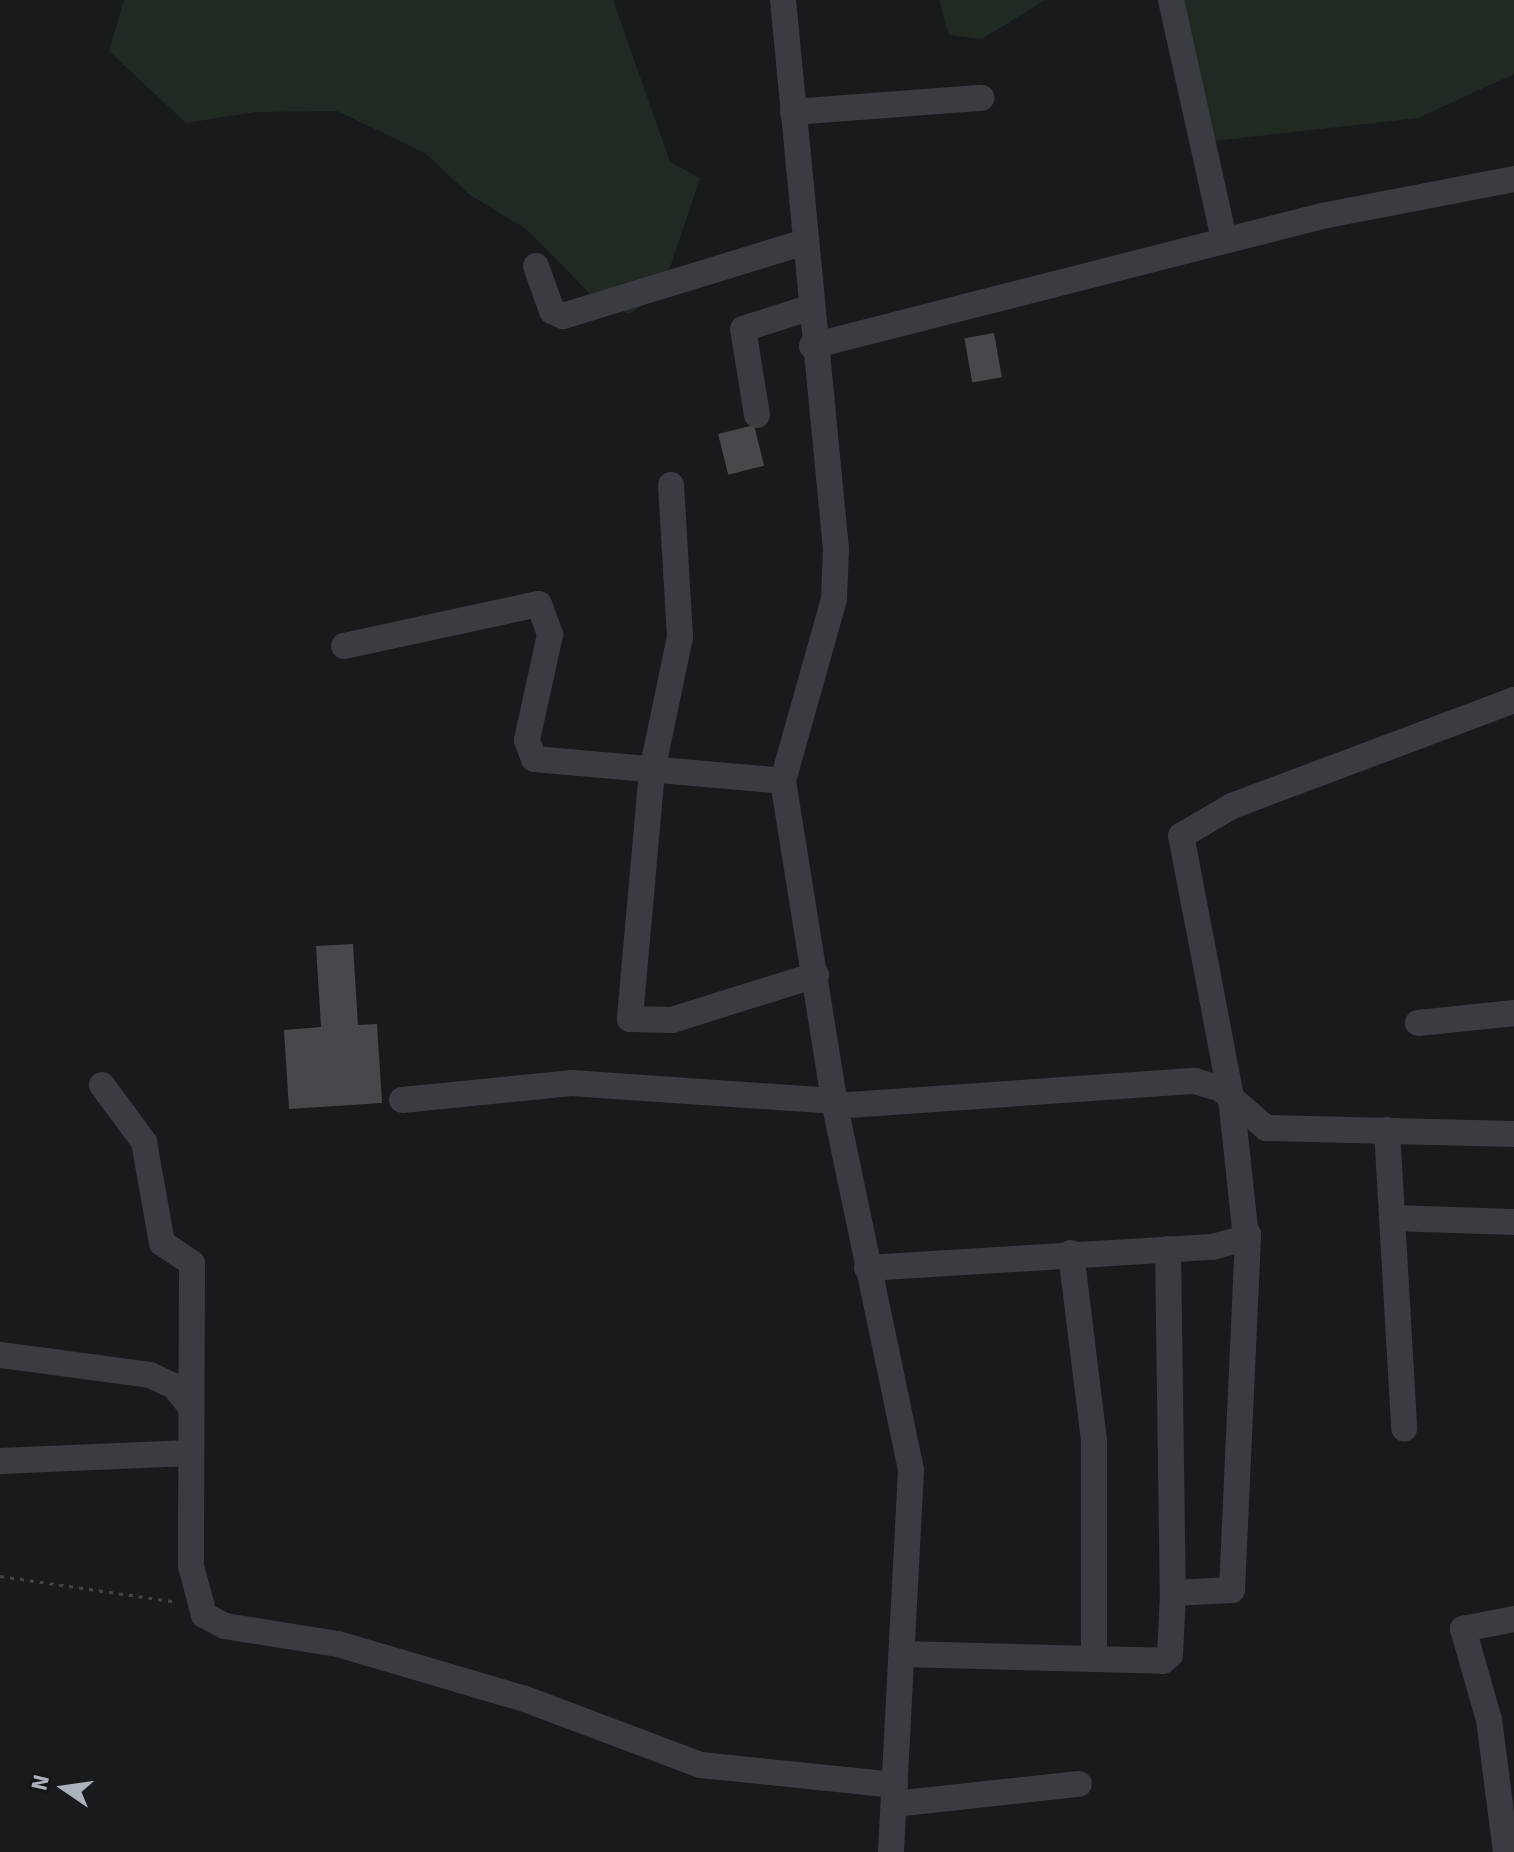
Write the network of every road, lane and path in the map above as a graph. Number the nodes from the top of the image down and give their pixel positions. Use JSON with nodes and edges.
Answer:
{"nodes":[{"id":1,"x":783,"y":0,"type":"edge"},
{"id":2,"x":1171,"y":0,"type":"edge"},
{"id":3,"x":981,"y":98,"type":"dead end"},
{"id":4,"x":793,"y":112,"type":"junction"},
{"id":5,"x":1514,"y":179,"type":"edge"},
{"id":6,"x":1224,"y":240,"type":"junction"},
{"id":7,"x":805,"y":242,"type":"junction"},
{"id":8,"x":536,"y":266,"type":"dead end"},
{"id":9,"x":809,"y":308,"type":"junction"},
{"id":10,"x":812,"y":346,"type":"junction"},
{"id":11,"x":757,"y":415,"type":"dead end"},
{"id":12,"x":671,"y":485,"type":"dead end"},
{"id":13,"x":344,"y":646,"type":"dead end"},
{"id":14,"x":1514,"y":700,"type":"edge"},
{"id":15,"x":652,"y":771,"type":"junction"},
{"id":16,"x":783,"y":781,"type":"junction"},
{"id":17,"x":816,"y":975,"type":"junction"},
{"id":18,"x":1514,"y":1013,"type":"edge"},
{"id":19,"x":1418,"y":1023,"type":"dead end"},
{"id":20,"x":102,"y":1085,"type":"dead end"},
{"id":21,"x":1231,"y":1097,"type":"junction"},
{"id":22,"x":402,"y":1100,"type":"dead end"},
{"id":23,"x":834,"y":1104,"type":"junction"},
{"id":24,"x":1387,"y":1130,"type":"junction"},
{"id":25,"x":1514,"y":1134,"type":"edge"},
{"id":26,"x":1392,"y":1218,"type":"junction"},
{"id":27,"x":1514,"y":1222,"type":"edge"},
{"id":28,"x":1248,"y":1234,"type":"junction"},
{"id":29,"x":1168,"y":1249,"type":"junction"},
{"id":30,"x":1071,"y":1253,"type":"junction"},
{"id":31,"x":867,"y":1268,"type":"junction"},
{"id":32,"x":0,"y":1355,"type":"edge"},
{"id":33,"x":190,"y":1406,"type":"junction"},
{"id":34,"x":1404,"y":1429,"type":"dead end"},
{"id":35,"x":190,"y":1453,"type":"junction"},
{"id":36,"x":0,"y":1461,"type":"edge"},
{"id":37,"x":0,"y":1576,"type":"edge"},
{"id":38,"x":1173,"y":1593,"type":"junction"},
{"id":39,"x":199,"y":1608,"type":"junction"},
{"id":40,"x":1514,"y":1619,"type":"edge"},
{"id":41,"x":902,"y":1654,"type":"junction"},
{"id":42,"x":1094,"y":1659,"type":"junction"},
{"id":43,"x":1079,"y":1784,"type":"dead end"},
{"id":44,"x":895,"y":1795,"type":"junction"},
{"id":45,"x":891,"y":1852,"type":"edge"},
{"id":46,"x":1506,"y":1852,"type":"edge"}],
"edges":[{"from":1,"to":4,"type":"street"},
{"from":2,"to":6,"type":"street"},
{"from":3,"to":4,"type":"street"},
{"from":4,"to":7,"type":"street"},
{"from":5,"to":6,"type":"street"},
{"from":6,"to":10,"type":"street"},
{"from":7,"to":8,"type":"street"},
{"from":7,"to":9,"type":"street"},
{"from":9,"to":10,"type":"street"},
{"from":9,"to":11,"type":"street"},
{"from":10,"to":16,"type":"street"},
{"from":12,"to":15,"type":"street"},
{"from":13,"to":15,"type":"street"},
{"from":14,"to":21,"type":"street"},
{"from":15,"to":16,"type":"street"},
{"from":15,"to":17,"type":"street"},
{"from":16,"to":17,"type":"street"},
{"from":17,"to":23,"type":"street"},
{"from":18,"to":19,"type":"street"},
{"from":20,"to":33,"type":"street"},
{"from":21,"to":23,"type":"street"},
{"from":21,"to":24,"type":"street"},
{"from":21,"to":28,"type":"street"},
{"from":22,"to":23,"type":"street"},
{"from":23,"to":31,"type":"street"},
{"from":24,"to":25,"type":"street"},
{"from":24,"to":26,"type":"street"},
{"from":26,"to":27,"type":"street"},
{"from":26,"to":34,"type":"street"},
{"from":28,"to":29,"type":"street"},
{"from":28,"to":38,"type":"street"},
{"from":29,"to":30,"type":"street"},
{"from":29,"to":38,"type":"street"},
{"from":30,"to":31,"type":"street"},
{"from":30,"to":42,"type":"street"},
{"from":31,"to":41,"type":"street"},
{"from":32,"to":33,"type":"street"},
{"from":33,"to":35,"type":"street"},
{"from":35,"to":36,"type":"street"},
{"from":35,"to":39,"type":"street"},
{"from":37,"to":39,"type":"path"},
{"from":38,"to":42,"type":"street"},
{"from":39,"to":44,"type":"street"},
{"from":40,"to":46,"type":"street"},
{"from":41,"to":42,"type":"street"},
{"from":41,"to":44,"type":"street"},
{"from":43,"to":44,"type":"street"},
{"from":44,"to":45,"type":"street"}]}
